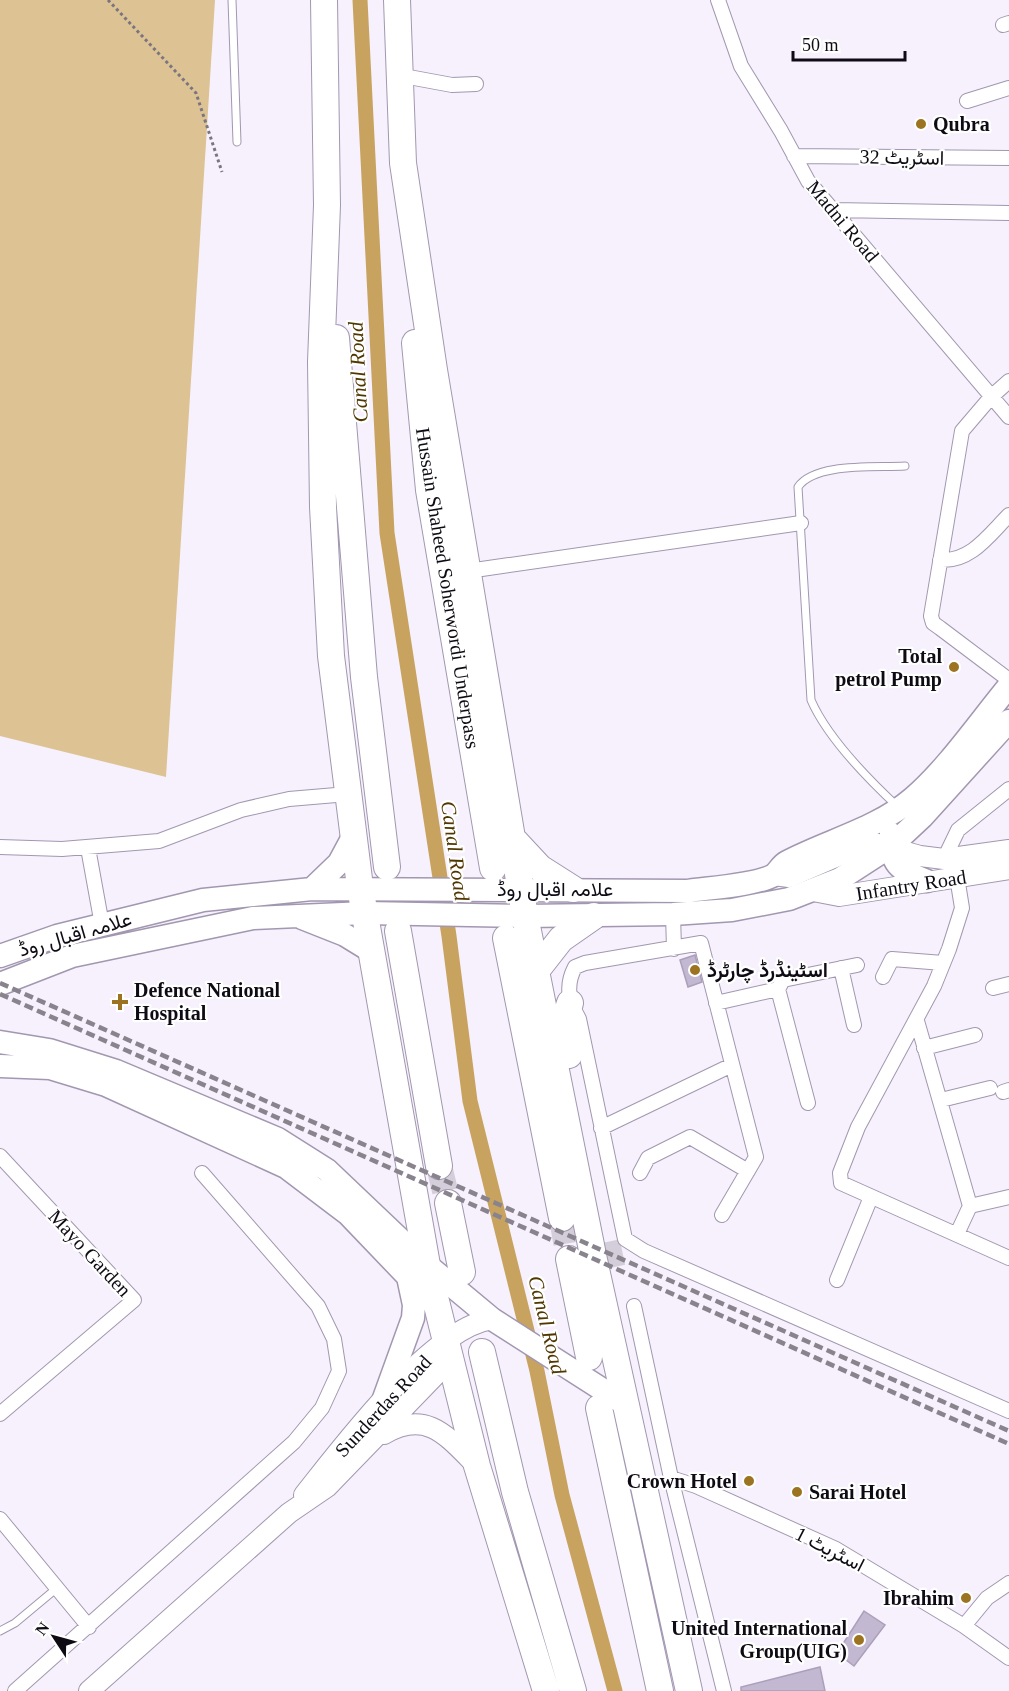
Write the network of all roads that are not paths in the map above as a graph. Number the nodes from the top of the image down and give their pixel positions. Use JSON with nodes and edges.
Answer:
{"nodes":[{"id":1,"x":232,"y":0,"type":"edge"},
{"id":2,"x":324,"y":0,"type":"edge"},
{"id":3,"x":398,"y":0,"type":"edge"},
{"id":4,"x":718,"y":0,"type":"edge"},
{"id":5,"x":398,"y":75,"type":"junction"},
{"id":6,"x":476,"y":84,"type":"dead end"},
{"id":7,"x":1009,"y":88,"type":"edge"},
{"id":8,"x":967,"y":101,"type":"dead end"},
{"id":9,"x":237,"y":142,"type":"dead end"},
{"id":10,"x":794,"y":156,"type":"junction"},
{"id":11,"x":1009,"y":158,"type":"edge"},
{"id":12,"x":403,"y":163,"type":"junction"},
{"id":13,"x":327,"y":205,"type":"junction"},
{"id":14,"x":832,"y":210,"type":"junction"},
{"id":15,"x":1009,"y":213,"type":"edge"},
{"id":16,"x":1009,"y":381,"type":"edge"},
{"id":17,"x":991,"y":397,"type":"junction"},
{"id":18,"x":1009,"y":417,"type":"edge"},
{"id":19,"x":905,"y":466,"type":"dead end"},
{"id":20,"x":1009,"y":515,"type":"edge"},
{"id":21,"x":801,"y":524,"type":"junction"},
{"id":22,"x":940,"y":560,"type":"junction"},
{"id":23,"x":468,"y":570,"type":"junction"},
{"id":24,"x":1009,"y":680,"type":"edge"},
{"id":25,"x":1009,"y":686,"type":"edge"},
{"id":26,"x":1009,"y":722,"type":"edge"},
{"id":27,"x":1009,"y":789,"type":"edge"},
{"id":28,"x":348,"y":794,"type":"junction"},
{"id":29,"x":895,"y":811,"type":"junction"},
{"id":30,"x":353,"y":837,"type":"junction"},
{"id":31,"x":513,"y":839,"type":"junction"},
{"id":32,"x":891,"y":846,"type":"junction"},
{"id":33,"x":0,"y":847,"type":"edge"},
{"id":34,"x":88,"y":848,"type":"junction"},
{"id":35,"x":1009,"y":850,"type":"edge"},
{"id":36,"x":944,"y":859,"type":"junction"},
{"id":37,"x":387,"y":867,"type":"dead end"},
{"id":38,"x":493,"y":868,"type":"dead end"},
{"id":39,"x":1009,"y":869,"type":"edge"},
{"id":40,"x":774,"y":875,"type":"junction"},
{"id":41,"x":957,"y":877,"type":"junction"},
{"id":42,"x":927,"y":881,"type":"junction"},
{"id":43,"x":360,"y":887,"type":"junction"},
{"id":44,"x":312,"y":889,"type":"junction"},
{"id":45,"x":573,"y":889,"type":"junction"},
{"id":46,"x":522,"y":890,"type":"junction"},
{"id":47,"x":813,"y":891,"type":"junction"},
{"id":48,"x":365,"y":913,"type":"junction"},
{"id":49,"x":673,"y":914,"type":"junction"},
{"id":50,"x":294,"y":915,"type":"junction"},
{"id":51,"x":525,"y":916,"type":"junction"},
{"id":52,"x":594,"y":916,"type":"junction"},
{"id":53,"x":405,"y":923,"type":"junction"},
{"id":54,"x":102,"y":925,"type":"junction"},
{"id":55,"x":506,"y":938,"type":"dead end"},
{"id":56,"x":674,"y":949,"type":"junction"},
{"id":57,"x":371,"y":951,"type":"junction"},
{"id":58,"x":0,"y":956,"type":"edge"},
{"id":59,"x":943,"y":963,"type":"junction"},
{"id":60,"x":856,"y":965,"type":"dead end"},
{"id":61,"x":842,"y":968,"type":"junction"},
{"id":62,"x":536,"y":971,"type":"junction"},
{"id":63,"x":883,"y":977,"type":"dead end"},
{"id":64,"x":0,"y":984,"type":"edge"},
{"id":65,"x":1009,"y":984,"type":"edge"},
{"id":66,"x":993,"y":988,"type":"dead end"},
{"id":67,"x":778,"y":989,"type":"junction"},
{"id":68,"x":570,"y":1003,"type":"junction"},
{"id":69,"x":716,"y":1003,"type":"junction"},
{"id":70,"x":917,"y":1021,"type":"junction"},
{"id":71,"x":854,"y":1025,"type":"dead end"},
{"id":72,"x":975,"y":1035,"type":"dead end"},
{"id":73,"x":0,"y":1042,"type":"edge"},
{"id":74,"x":924,"y":1048,"type":"junction"},
{"id":75,"x":0,"y":1065,"type":"edge"},
{"id":76,"x":732,"y":1065,"type":"junction"},
{"id":77,"x":1001,"y":1090,"type":"edge"},
{"id":78,"x":940,"y":1100,"type":"junction"},
{"id":79,"x":808,"y":1103,"type":"dead end"},
{"id":80,"x":601,"y":1128,"type":"junction"},
{"id":81,"x":0,"y":1156,"type":"edge"},
{"id":82,"x":439,"y":1166,"type":"tunnel mouth"},
{"id":83,"x":748,"y":1171,"type":"junction"},
{"id":84,"x":202,"y":1173,"type":"dead end"},
{"id":85,"x":640,"y":1173,"type":"dead end"},
{"id":86,"x":871,"y":1197,"type":"junction"},
{"id":87,"x":1009,"y":1197,"type":"edge"},
{"id":88,"x":448,"y":1203,"type":"tunnel mouth"},
{"id":89,"x":970,"y":1206,"type":"junction"},
{"id":90,"x":722,"y":1215,"type":"dead end"},
{"id":91,"x":561,"y":1218,"type":"tunnel mouth"},
{"id":92,"x":957,"y":1234,"type":"junction"},
{"id":93,"x":607,"y":1242,"type":"tunnel mouth"},
{"id":94,"x":1009,"y":1258,"type":"edge"},
{"id":95,"x":569,"y":1259,"type":"tunnel mouth"},
{"id":96,"x":417,"y":1269,"type":"junction"},
{"id":97,"x":462,"y":1272,"type":"dead end"},
{"id":98,"x":614,"y":1275,"type":"tunnel mouth"},
{"id":99,"x":837,"y":1280,"type":"dead end"},
{"id":100,"x":634,"y":1306,"type":"dead end"},
{"id":101,"x":494,"y":1319,"type":"junction"},
{"id":102,"x":448,"y":1350,"type":"junction"},
{"id":103,"x":482,"y":1352,"type":"dead end"},
{"id":104,"x":589,"y":1357,"type":"dead end"},
{"id":105,"x":383,"y":1401,"type":"junction"},
{"id":106,"x":625,"y":1404,"type":"junction"},
{"id":107,"x":599,"y":1408,"type":"dead end"},
{"id":108,"x":1009,"y":1411,"type":"edge"},
{"id":109,"x":0,"y":1414,"type":"edge"},
{"id":110,"x":372,"y":1441,"type":"junction"},
{"id":111,"x":477,"y":1466,"type":"junction"},
{"id":112,"x":671,"y":1478,"type":"junction"},
{"id":113,"x":289,"y":1514,"type":"junction"},
{"id":114,"x":0,"y":1519,"type":"edge"},
{"id":115,"x":1009,"y":1583,"type":"edge"},
{"id":116,"x":57,"y":1588,"type":"junction"},
{"id":117,"x":964,"y":1626,"type":"junction"},
{"id":118,"x":89,"y":1627,"type":"junction"},
{"id":119,"x":0,"y":1631,"type":"edge"},
{"id":120,"x":1009,"y":1658,"type":"edge"},
{"id":121,"x":15,"y":1691,"type":"edge"},
{"id":122,"x":88,"y":1691,"type":"edge"},
{"id":123,"x":546,"y":1691,"type":"edge"},
{"id":124,"x":573,"y":1691,"type":"edge"},
{"id":125,"x":660,"y":1691,"type":"edge"},
{"id":126,"x":689,"y":1691,"type":"edge"},
{"id":127,"x":700,"y":1691,"type":"edge"},
{"id":128,"x":724,"y":1691,"type":"edge"}],
"edges":[{"from":1,"to":9,"type":"lane"},
{"from":2,"to":13,"type":"highway"},
{"from":3,"to":5,"type":"highway"},
{"from":4,"to":10,"type":"street","name":"Madni Road"},
{"from":5,"to":6,"type":"street"},
{"from":5,"to":12,"type":"highway"},
{"from":7,"to":8,"type":"street"},
{"from":10,"to":11,"type":"street","name":"اسٹریٹ 32"},
{"from":10,"to":14,"type":"street","name":"Madni Road"},
{"from":12,"to":23,"type":"highway"},
{"from":12,"to":38,"type":"highway","name":"Hussain Shaheed Soherwordi Underpass"},
{"from":13,"to":28,"type":"highway"},
{"from":13,"to":37,"type":"highway"},
{"from":14,"to":15,"type":"street"},
{"from":14,"to":17,"type":"street","name":"Madni Road"},
{"from":16,"to":17,"type":"street"},
{"from":17,"to":18,"type":"street","name":"Madni Road"},
{"from":17,"to":22,"type":"street"},
{"from":19,"to":21,"type":"lane"},
{"from":20,"to":22,"type":"street"},
{"from":21,"to":23,"type":"street"},
{"from":21,"to":29,"type":"lane"},
{"from":22,"to":24,"type":"street"},
{"from":23,"to":31,"type":"highway"},
{"from":25,"to":29,"type":"main road","name":"علامہ اقبال روڈ"},
{"from":26,"to":32,"type":"main road","name":"علامہ اقبال روڈ"},
{"from":27,"to":36,"type":"street"},
{"from":28,"to":30,"type":"highway"},
{"from":28,"to":34,"type":"street"},
{"from":29,"to":32,"type":"main road"},
{"from":29,"to":40,"type":"main road","name":"علامہ اقبال روڈ"},
{"from":30,"to":43,"type":"highway"},
{"from":30,"to":44,"type":"main road"},
{"from":31,"to":45,"type":"highway"},
{"from":31,"to":46,"type":"highway"},
{"from":32,"to":36,"type":"main road","name":"Infantry Road"},
{"from":32,"to":40,"type":"main road","name":"Infantry Road"},
{"from":32,"to":42,"type":"main road"},
{"from":32,"to":47,"type":"main road","name":"علامہ اقبال روڈ"},
{"from":33,"to":34,"type":"street"},
{"from":34,"to":54,"type":"street"},
{"from":35,"to":36,"type":"main road","name":"Infantry Road"},
{"from":39,"to":41,"type":"main road","name":"Infantry Road"},
{"from":40,"to":45,"type":"main road","name":"علامہ اقبال روڈ"},
{"from":41,"to":42,"type":"main road","name":"Infantry Road"},
{"from":41,"to":59,"type":"street"},
{"from":42,"to":47,"type":"main road","name":"Infantry Road"},
{"from":43,"to":44,"type":"main road","name":"علامہ اقبال روڈ"},
{"from":43,"to":46,"type":"main road","name":"علامہ اقبال روڈ"},
{"from":43,"to":48,"type":"highway"},
{"from":44,"to":54,"type":"main road","name":"علامہ اقبال روڈ"},
{"from":45,"to":46,"type":"main road","name":"علامہ اقبال روڈ"},
{"from":46,"to":51,"type":"highway"},
{"from":47,"to":49,"type":"main road","name":"علامہ اقبال روڈ"},
{"from":48,"to":50,"type":"main road","name":"علامہ اقبال روڈ"},
{"from":48,"to":53,"type":"main road","name":"علامہ اقبال روڈ"},
{"from":48,"to":57,"type":"highway"},
{"from":49,"to":52,"type":"main road","name":"علامہ اقبال روڈ"},
{"from":49,"to":56,"type":"street"},
{"from":50,"to":57,"type":"main road"},
{"from":50,"to":64,"type":"main road","name":"علامہ اقبال روڈ"},
{"from":51,"to":52,"type":"main road","name":"علامہ اقبال روڈ"},
{"from":51,"to":53,"type":"main road","name":"علامہ اقبال روڈ"},
{"from":51,"to":62,"type":"highway"},
{"from":52,"to":62,"type":"highway"},
{"from":53,"to":82,"type":"highway"},
{"from":54,"to":58,"type":"main road","name":"علامہ اقبال روڈ"},
{"from":55,"to":91,"type":"highway"},
{"from":56,"to":68,"type":"street"},
{"from":56,"to":69,"type":"street"},
{"from":57,"to":96,"type":"highway"},
{"from":59,"to":63,"type":"street"},
{"from":59,"to":70,"type":"street"},
{"from":60,"to":61,"type":"street"},
{"from":61,"to":67,"type":"street"},
{"from":61,"to":71,"type":"street"},
{"from":62,"to":106,"type":"highway"},
{"from":65,"to":66,"type":"street"},
{"from":67,"to":69,"type":"street"},
{"from":67,"to":79,"type":"street"},
{"from":68,"to":80,"type":"street"},
{"from":68,"to":93,"type":"highway"},
{"from":69,"to":76,"type":"street"},
{"from":70,"to":74,"type":"street"},
{"from":70,"to":86,"type":"street"},
{"from":72,"to":74,"type":"street"},
{"from":73,"to":96,"type":"main road"},
{"from":74,"to":78,"type":"street"},
{"from":75,"to":96,"type":"main road"},
{"from":76,"to":80,"type":"street"},
{"from":76,"to":83,"type":"street"},
{"from":77,"to":78,"type":"street"},
{"from":78,"to":89,"type":"street"},
{"from":80,"to":108,"type":"street"},
{"from":81,"to":109,"type":"street","name":"Mayo Garden"},
{"from":83,"to":85,"type":"street"},
{"from":83,"to":90,"type":"street"},
{"from":84,"to":118,"type":"street"},
{"from":86,"to":92,"type":"street"},
{"from":86,"to":99,"type":"street"},
{"from":87,"to":89,"type":"street"},
{"from":88,"to":97,"type":"highway"},
{"from":89,"to":92,"type":"street"},
{"from":92,"to":94,"type":"street"},
{"from":95,"to":104,"type":"highway"},
{"from":96,"to":101,"type":"main road"},
{"from":96,"to":102,"type":"highway"},
{"from":96,"to":105,"type":"main road"},
{"from":98,"to":127,"type":"highway"},
{"from":100,"to":112,"type":"street"},
{"from":101,"to":102,"type":"main road","name":"Sunderdas Road"},
{"from":101,"to":106,"type":"main road"},
{"from":102,"to":105,"type":"main road","name":"Sunderdas Road"},
{"from":102,"to":110,"type":"main road","name":"Sunderdas Road"},
{"from":102,"to":111,"type":"highway"},
{"from":103,"to":124,"type":"highway"},
{"from":105,"to":113,"type":"main road","name":"Sunderdas Road"},
{"from":106,"to":126,"type":"highway"},
{"from":107,"to":125,"type":"highway"},
{"from":110,"to":111,"type":"main road"},
{"from":110,"to":113,"type":"main road","name":"Sunderdas Road"},
{"from":111,"to":123,"type":"highway"},
{"from":112,"to":117,"type":"street","name":"اسٹریٹ 1"},
{"from":112,"to":128,"type":"street"},
{"from":113,"to":122,"type":"main road","name":"Sunderdas Road"},
{"from":114,"to":116,"type":"street"},
{"from":115,"to":117,"type":"street"},
{"from":116,"to":118,"type":"street"},
{"from":116,"to":119,"type":"lane"},
{"from":117,"to":120,"type":"street","name":"اسٹریٹ 1"},
{"from":118,"to":121,"type":"street"}]}
